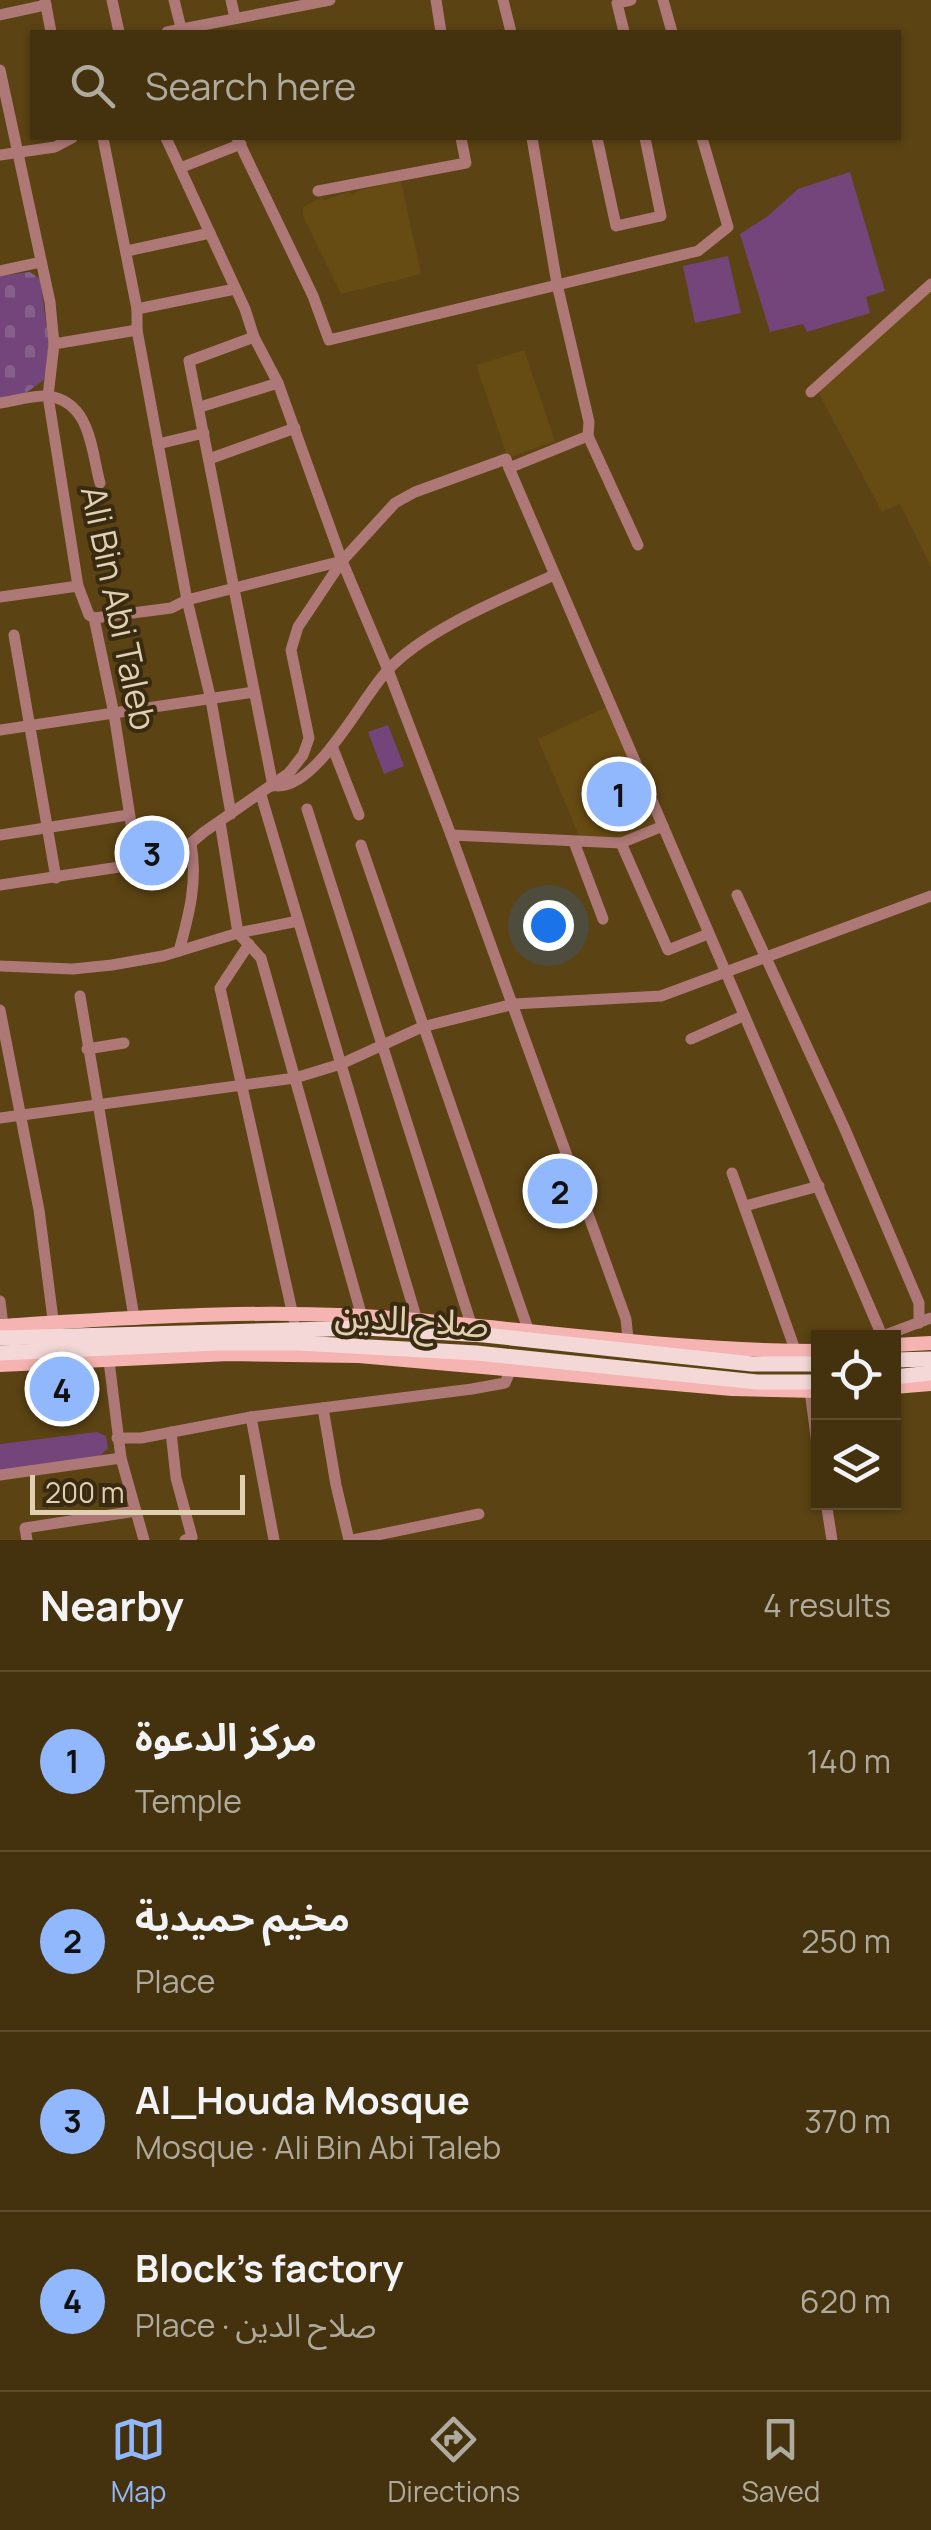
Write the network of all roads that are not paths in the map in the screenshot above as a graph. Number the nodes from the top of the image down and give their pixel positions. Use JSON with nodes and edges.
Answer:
{"nodes":[{"id":1,"x":112,"y":0,"type":"edge"},
{"id":2,"x":174,"y":0,"type":"edge"},
{"id":3,"x":231,"y":0,"type":"edge"},
{"id":4,"x":330,"y":0,"type":"edge"},
{"id":5,"x":436,"y":0,"type":"edge"},
{"id":6,"x":503,"y":0,"type":"edge"},
{"id":7,"x":630,"y":0,"type":"edge"},
{"id":8,"x":662,"y":0,"type":"edge"},
{"id":9,"x":45,"y":2,"type":"edge"},
{"id":10,"x":0,"y":16,"type":"edge"},
{"id":11,"x":235,"y":18,"type":"junction"},
{"id":12,"x":51,"y":30,"type":"edge"},
{"id":13,"x":119,"y":30,"type":"edge"},
{"id":14,"x":176,"y":30,"type":"edge"},
{"id":15,"x":184,"y":30,"type":"edge"},
{"id":16,"x":440,"y":30,"type":"edge"},
{"id":17,"x":510,"y":30,"type":"edge"},
{"id":18,"x":624,"y":30,"type":"edge"},
{"id":19,"x":671,"y":30,"type":"edge"},
{"id":20,"x":0,"y":70,"type":"edge"},
{"id":21,"x":68,"y":140,"type":"edge"},
{"id":22,"x":103,"y":140,"type":"edge"},
{"id":23,"x":167,"y":140,"type":"edge"},
{"id":24,"x":461,"y":140,"type":"edge"},
{"id":25,"x":532,"y":140,"type":"edge"},
{"id":26,"x":597,"y":140,"type":"edge"},
{"id":27,"x":645,"y":140,"type":"edge"},
{"id":28,"x":703,"y":140,"type":"edge"},
{"id":29,"x":239,"y":141,"type":"edge"},
{"id":30,"x":16,"y":152,"type":"junction"},
{"id":31,"x":0,"y":156,"type":"edge"},
{"id":32,"x":180,"y":168,"type":"junction"},
{"id":33,"x":318,"y":191,"type":"dead end"},
{"id":34,"x":210,"y":233,"type":"junction"},
{"id":35,"x":127,"y":251,"type":"junction"},
{"id":36,"x":41,"y":262,"type":"junction"},
{"id":37,"x":0,"y":271,"type":"edge"},
{"id":38,"x":557,"y":284,"type":"junction"},
{"id":39,"x":931,"y":284,"type":"edge"},
{"id":40,"x":236,"y":289,"type":"junction"},
{"id":41,"x":137,"y":309,"type":"junction"},
{"id":42,"x":137,"y":330,"type":"junction"},
{"id":43,"x":254,"y":338,"type":"junction"},
{"id":44,"x":54,"y":344,"type":"junction"},
{"id":45,"x":278,"y":383,"type":"junction"},
{"id":46,"x":811,"y":392,"type":"dead end"},
{"id":47,"x":48,"y":396,"type":"junction"},
{"id":48,"x":0,"y":403,"type":"edge"},
{"id":49,"x":200,"y":407,"type":"junction"},
{"id":50,"x":294,"y":428,"type":"junction"},
{"id":51,"x":204,"y":433,"type":"junction"},
{"id":52,"x":588,"y":436,"type":"junction"},
{"id":53,"x":158,"y":444,"type":"junction"},
{"id":54,"x":209,"y":459,"type":"junction"},
{"id":55,"x":509,"y":468,"type":"junction"},
{"id":56,"x":100,"y":483,"type":"dead end"},
{"id":57,"x":638,"y":545,"type":"dead end"},
{"id":58,"x":342,"y":561,"type":"junction"},
{"id":59,"x":554,"y":575,"type":"junction"},
{"id":60,"x":78,"y":586,"type":"junction"},
{"id":61,"x":234,"y":588,"type":"junction"},
{"id":62,"x":0,"y":597,"type":"edge"},
{"id":63,"x":187,"y":600,"type":"junction"},
{"id":64,"x":94,"y":618,"type":"junction"},
{"id":65,"x":14,"y":636,"type":"dead end"},
{"id":66,"x":388,"y":670,"type":"junction"},
{"id":67,"x":254,"y":692,"type":"junction"},
{"id":68,"x":211,"y":700,"type":"junction"},
{"id":69,"x":114,"y":714,"type":"junction"},
{"id":70,"x":30,"y":726,"type":"junction"},
{"id":71,"x":0,"y":730,"type":"edge"},
{"id":72,"x":332,"y":746,"type":"junction"},
{"id":73,"x":274,"y":786,"type":"junction"},
{"id":74,"x":262,"y":795,"type":"junction"},
{"id":75,"x":306,"y":809,"type":"dead end"},
{"id":76,"x":232,"y":814,"type":"junction"},
{"id":77,"x":128,"y":815,"type":"junction"},
{"id":78,"x":358,"y":816,"type":"dead end"},
{"id":79,"x":220,"y":822,"type":"junction"},
{"id":80,"x":663,"y":826,"type":"junction"},
{"id":81,"x":47,"y":828,"type":"junction"},
{"id":82,"x":0,"y":835,"type":"edge"},
{"id":83,"x":451,"y":835,"type":"junction"},
{"id":84,"x":574,"y":842,"type":"junction"},
{"id":85,"x":621,"y":843,"type":"junction"},
{"id":86,"x":191,"y":844,"type":"junction"},
{"id":87,"x":362,"y":846,"type":"dead end"},
{"id":88,"x":137,"y":862,"type":"junction"},
{"id":89,"x":56,"y":878,"type":"junction"},
{"id":90,"x":0,"y":885,"type":"edge"},
{"id":91,"x":737,"y":894,"type":"dead end"},
{"id":92,"x":931,"y":896,"type":"edge"},
{"id":93,"x":604,"y":919,"type":"dead end"},
{"id":94,"x":298,"y":921,"type":"junction"},
{"id":95,"x":238,"y":933,"type":"junction"},
{"id":96,"x":708,"y":934,"type":"junction"},
{"id":97,"x":249,"y":944,"type":"junction"},
{"id":98,"x":179,"y":950,"type":"junction"},
{"id":99,"x":765,"y":956,"type":"junction"},
{"id":100,"x":0,"y":966,"type":"edge"},
{"id":101,"x":724,"y":972,"type":"junction"},
{"id":102,"x":80,"y":996,"type":"dead end"},
{"id":103,"x":514,"y":1004,"type":"junction"},
{"id":104,"x":0,"y":1010,"type":"edge"},
{"id":105,"x":743,"y":1016,"type":"junction"},
{"id":106,"x":422,"y":1027,"type":"junction"},
{"id":107,"x":691,"y":1038,"type":"dead end"},
{"id":108,"x":124,"y":1043,"type":"dead end"},
{"id":109,"x":382,"y":1046,"type":"junction"},
{"id":110,"x":88,"y":1049,"type":"junction"},
{"id":111,"x":341,"y":1064,"type":"junction"},
{"id":112,"x":296,"y":1078,"type":"junction"},
{"id":113,"x":242,"y":1084,"type":"junction"},
{"id":114,"x":98,"y":1106,"type":"junction"},
{"id":115,"x":20,"y":1115,"type":"junction"},
{"id":116,"x":0,"y":1118,"type":"edge"},
{"id":117,"x":732,"y":1173,"type":"dead end"},
{"id":118,"x":819,"y":1186,"type":"junction"},
{"id":119,"x":745,"y":1206,"type":"junction"},
{"id":120,"x":0,"y":1301,"type":"edge"},
{"id":121,"x":134,"y":1317,"type":"junction"},
{"id":122,"x":925,"y":1320,"type":"edge"},
{"id":123,"x":294,"y":1322,"type":"junction"},
{"id":124,"x":363,"y":1322,"type":"junction"},
{"id":125,"x":419,"y":1326,"type":"junction"},
{"id":126,"x":472,"y":1326,"type":"junction"},
{"id":127,"x":55,"y":1329,"type":"junction"},
{"id":128,"x":528,"y":1329,"type":"junction"},
{"id":129,"x":882,"y":1330,"type":"edge"},
{"id":130,"x":901,"y":1332,"type":"edge"},
{"id":131,"x":2,"y":1336,"type":"edge"},
{"id":132,"x":628,"y":1339,"type":"junction"},
{"id":133,"x":901,"y":1340,"type":"edge"},
{"id":134,"x":931,"y":1343,"type":"edge"},
{"id":135,"x":108,"y":1349,"type":"junction"},
{"id":136,"x":811,"y":1354,"type":"edge"},
{"id":137,"x":798,"y":1358,"type":"junction"},
{"id":138,"x":931,"y":1359,"type":"edge"},
{"id":139,"x":901,"y":1360,"type":"edge"},
{"id":140,"x":811,"y":1362,"type":"edge"},
{"id":141,"x":0,"y":1366,"type":"edge"},
{"id":142,"x":511,"y":1369,"type":"junction"},
{"id":143,"x":931,"y":1373,"type":"edge"},
{"id":144,"x":901,"y":1376,"type":"edge"},
{"id":145,"x":931,"y":1384,"type":"edge"},
{"id":146,"x":901,"y":1386,"type":"edge"},
{"id":147,"x":811,"y":1387,"type":"edge"},
{"id":148,"x":811,"y":1388,"type":"edge"},
{"id":149,"x":323,"y":1408,"type":"junction"},
{"id":150,"x":251,"y":1418,"type":"junction"},
{"id":151,"x":171,"y":1432,"type":"junction"},
{"id":152,"x":117,"y":1438,"type":"junction"},
{"id":153,"x":121,"y":1458,"type":"junction"},
{"id":154,"x":0,"y":1476,"type":"edge"},
{"id":155,"x":827,"y":1510,"type":"edge"},
{"id":156,"x":136,"y":1511,"type":"junction"},
{"id":157,"x":480,"y":1514,"type":"dead end"},
{"id":158,"x":27,"y":1540,"type":"edge"},
{"id":159,"x":144,"y":1540,"type":"edge"},
{"id":160,"x":185,"y":1540,"type":"edge"},
{"id":161,"x":274,"y":1540,"type":"edge"},
{"id":162,"x":351,"y":1540,"type":"edge"},
{"id":163,"x":832,"y":1540,"type":"edge"}],
"edges":[{"from":1,"to":13,"type":"street"},
{"from":2,"to":14,"type":"street"},
{"from":3,"to":11,"type":"street"},
{"from":4,"to":11,"type":"street"},
{"from":5,"to":16,"type":"street"},
{"from":6,"to":17,"type":"street"},
{"from":7,"to":18,"type":"street"},
{"from":8,"to":19,"type":"street"},
{"from":9,"to":10,"type":"street"},
{"from":9,"to":12,"type":"street"},
{"from":11,"to":15,"type":"street"},
{"from":20,"to":30,"type":"street","name":"Ali Bin Abi Taleb"},
{"from":21,"to":30,"type":"street"},
{"from":22,"to":35,"type":"street"},
{"from":23,"to":32,"type":"street"},
{"from":24,"to":33,"type":"street"},
{"from":25,"to":38,"type":"street"},
{"from":26,"to":27,"type":"street"},
{"from":28,"to":38,"type":"street"},
{"from":29,"to":32,"type":"street"},
{"from":29,"to":38,"type":"street"},
{"from":30,"to":31,"type":"street"},
{"from":30,"to":36,"type":"street","name":"Ali Bin Abi Taleb"},
{"from":32,"to":34,"type":"street"},
{"from":34,"to":35,"type":"street"},
{"from":34,"to":40,"type":"street"},
{"from":35,"to":41,"type":"street"},
{"from":36,"to":37,"type":"street"},
{"from":36,"to":44,"type":"street","name":"Ali Bin Abi Taleb"},
{"from":38,"to":52,"type":"street"},
{"from":39,"to":46,"type":"street"},
{"from":40,"to":41,"type":"street"},
{"from":40,"to":43,"type":"street"},
{"from":41,"to":42,"type":"street"},
{"from":42,"to":44,"type":"street"},
{"from":42,"to":53,"type":"street"},
{"from":43,"to":45,"type":"street"},
{"from":43,"to":49,"type":"street"},
{"from":44,"to":47,"type":"street","name":"Ali Bin Abi Taleb"},
{"from":45,"to":49,"type":"street"},
{"from":45,"to":50,"type":"street"},
{"from":47,"to":48,"type":"street"},
{"from":47,"to":56,"type":"street"},
{"from":47,"to":60,"type":"street","name":"Ali Bin Abi Taleb"},
{"from":49,"to":51,"type":"street"},
{"from":50,"to":54,"type":"street"},
{"from":50,"to":58,"type":"street"},
{"from":51,"to":53,"type":"street"},
{"from":51,"to":54,"type":"street"},
{"from":52,"to":55,"type":"street"},
{"from":52,"to":57,"type":"street"},
{"from":53,"to":63,"type":"street"},
{"from":54,"to":61,"type":"street"},
{"from":55,"to":58,"type":"street"},
{"from":55,"to":59,"type":"street"},
{"from":58,"to":61,"type":"street"},
{"from":58,"to":66,"type":"street"},
{"from":58,"to":73,"type":"street"},
{"from":59,"to":66,"type":"street"},
{"from":59,"to":80,"type":"street"},
{"from":60,"to":62,"type":"street"},
{"from":60,"to":64,"type":"street","name":"Ali Bin Abi Taleb"},
{"from":61,"to":63,"type":"street"},
{"from":61,"to":67,"type":"street"},
{"from":63,"to":64,"type":"street"},
{"from":63,"to":68,"type":"street"},
{"from":64,"to":69,"type":"street","name":"Ali Bin Abi Taleb"},
{"from":65,"to":70,"type":"street"},
{"from":66,"to":72,"type":"street"},
{"from":66,"to":83,"type":"street"},
{"from":67,"to":68,"type":"street"},
{"from":67,"to":73,"type":"street"},
{"from":68,"to":69,"type":"street"},
{"from":68,"to":76,"type":"street"},
{"from":69,"to":70,"type":"street"},
{"from":69,"to":77,"type":"street","name":"Ali Bin Abi Taleb"},
{"from":70,"to":71,"type":"street"},
{"from":70,"to":81,"type":"street"},
{"from":72,"to":73,"type":"street"},
{"from":72,"to":78,"type":"street"},
{"from":73,"to":74,"type":"street"},
{"from":74,"to":76,"type":"street"},
{"from":74,"to":94,"type":"street"},
{"from":75,"to":109,"type":"street"},
{"from":76,"to":79,"type":"street"},
{"from":77,"to":81,"type":"street"},
{"from":77,"to":88,"type":"street","name":"Ali Bin Abi Taleb"},
{"from":79,"to":86,"type":"street"},
{"from":79,"to":95,"type":"street"},
{"from":80,"to":85,"type":"street"},
{"from":80,"to":96,"type":"street"},
{"from":81,"to":82,"type":"street"},
{"from":81,"to":89,"type":"street"},
{"from":83,"to":84,"type":"street"},
{"from":83,"to":103,"type":"street"},
{"from":84,"to":85,"type":"street"},
{"from":84,"to":93,"type":"street"},
{"from":85,"to":96,"type":"street"},
{"from":86,"to":88,"type":"street"},
{"from":86,"to":98,"type":"street"},
{"from":87,"to":106,"type":"street"},
{"from":88,"to":89,"type":"street"},
{"from":89,"to":90,"type":"street"},
{"from":91,"to":99,"type":"street"},
{"from":92,"to":99,"type":"street"},
{"from":94,"to":95,"type":"street"},
{"from":94,"to":111,"type":"street"},
{"from":95,"to":97,"type":"street"},
{"from":95,"to":98,"type":"street"},
{"from":96,"to":101,"type":"street"},
{"from":97,"to":112,"type":"street"},
{"from":97,"to":113,"type":"street"},
{"from":98,"to":100,"type":"street"},
{"from":99,"to":101,"type":"street"},
{"from":99,"to":122,"type":"street"},
{"from":101,"to":103,"type":"street"},
{"from":101,"to":105,"type":"street"},
{"from":102,"to":110,"type":"street"},
{"from":103,"to":106,"type":"street"},
{"from":103,"to":132,"type":"street"},
{"from":104,"to":115,"type":"street"},
{"from":105,"to":107,"type":"street"},
{"from":105,"to":118,"type":"street"},
{"from":106,"to":109,"type":"street"},
{"from":106,"to":128,"type":"street"},
{"from":108,"to":110,"type":"street"},
{"from":109,"to":111,"type":"street"},
{"from":109,"to":126,"type":"street"},
{"from":110,"to":114,"type":"street"},
{"from":111,"to":112,"type":"street"},
{"from":111,"to":125,"type":"street"},
{"from":112,"to":113,"type":"street"},
{"from":112,"to":124,"type":"street"},
{"from":113,"to":114,"type":"street"},
{"from":113,"to":123,"type":"street"},
{"from":114,"to":115,"type":"street"},
{"from":114,"to":121,"type":"street"},
{"from":115,"to":116,"type":"street"},
{"from":115,"to":127,"type":"street"},
{"from":117,"to":119,"type":"street"},
{"from":118,"to":119,"type":"street"},
{"from":118,"to":129,"type":"street"},
{"from":119,"to":137,"type":"street"},
{"from":120,"to":131,"type":"street"},
{"from":121,"to":123,"type":"main road"},
{"from":121,"to":127,"type":"main road"},
{"from":122,"to":130,"type":"street"},
{"from":123,"to":124,"type":"highway","name":"صلاح الدين"},
{"from":123,"to":135,"type":"highway","name":"صلاح الدين"},
{"from":124,"to":125,"type":"highway","name":"صلاح الدين"},
{"from":125,"to":126,"type":"main road"},
{"from":125,"to":137,"type":"highway","name":"صلاح الدين"},
{"from":126,"to":128,"type":"main road"},
{"from":127,"to":131,"type":"highway","name":"صلاح الدين"},
{"from":127,"to":135,"type":"highway","name":"صلاح الدين"},
{"from":128,"to":132,"type":"main road"},
{"from":131,"to":135,"type":"highway","name":"صلاح الدين"},
{"from":132,"to":137,"type":"main road"},
{"from":133,"to":134,"type":"main road"},
{"from":135,"to":141,"type":"main road"},
{"from":135,"to":142,"type":"main road"},
{"from":135,"to":147,"type":"highway","name":"صلاح الدين"},
{"from":135,"to":152,"type":"street"},
{"from":136,"to":137,"type":"main road"},
{"from":137,"to":140,"type":"highway","name":"صلاح الدين"},
{"from":138,"to":139,"type":"highway"},
{"from":142,"to":148,"type":"main road"},
{"from":142,"to":149,"type":"street"},
{"from":143,"to":144,"type":"highway"},
{"from":145,"to":146,"type":"main road"},
{"from":149,"to":150,"type":"street"},
{"from":149,"to":162,"type":"street"},
{"from":150,"to":151,"type":"street"},
{"from":150,"to":161,"type":"street"},
{"from":151,"to":152,"type":"street"},
{"from":151,"to":160,"type":"street"},
{"from":152,"to":153,"type":"street"},
{"from":153,"to":154,"type":"street"},
{"from":153,"to":156,"type":"street"},
{"from":155,"to":163,"type":"street"},
{"from":156,"to":158,"type":"street"},
{"from":156,"to":159,"type":"street"},
{"from":157,"to":162,"type":"street"}]}
